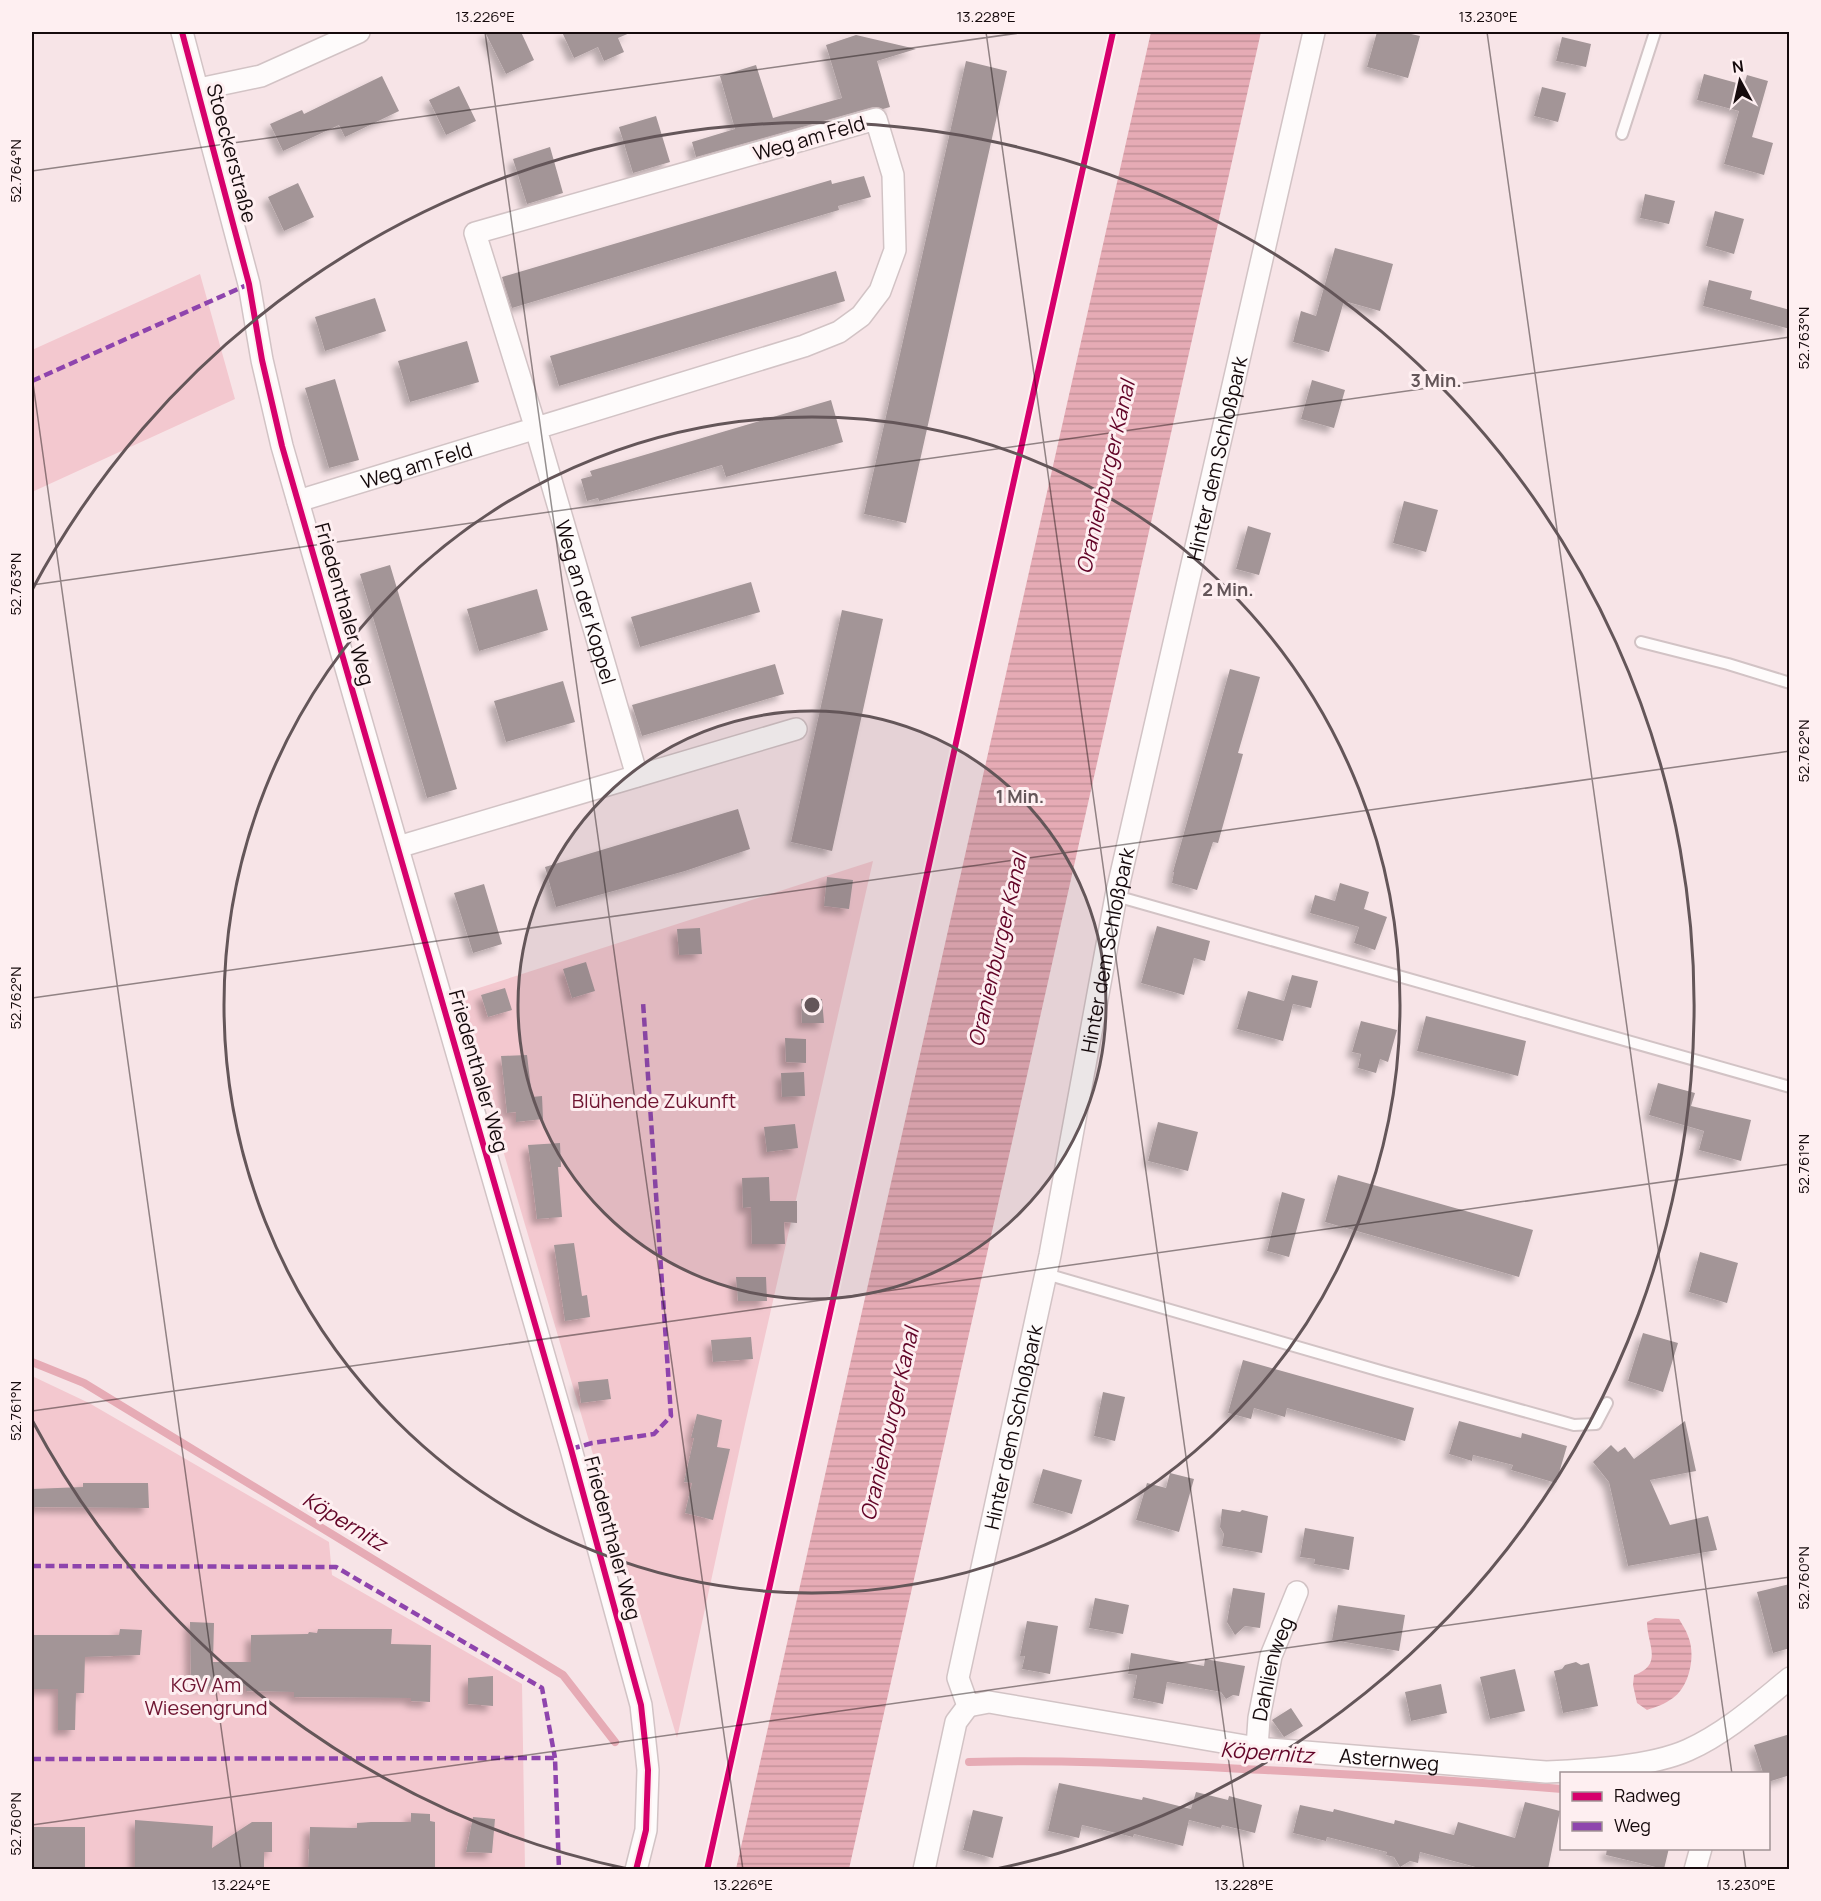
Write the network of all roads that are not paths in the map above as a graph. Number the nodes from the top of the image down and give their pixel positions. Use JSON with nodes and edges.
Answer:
{"nodes":[{"id":1,"x":182,"y":32,"type":"edge"},
{"id":2,"x":359,"y":32,"type":"edge"},
{"id":3,"x":1314,"y":32,"type":"edge"},
{"id":4,"x":1655,"y":32,"type":"edge"},
{"id":5,"x":199,"y":89,"type":"junction"},
{"id":6,"x":1622,"y":134,"type":"dead end"},
{"id":7,"x":249,"y":284,"type":"joint"},
{"id":8,"x":536,"y":429,"type":"junction"},
{"id":9,"x":298,"y":501,"type":"junction"},
{"id":10,"x":1641,"y":642,"type":"dead end"},
{"id":11,"x":1790,"y":683,"type":"edge"},
{"id":12,"x":796,"y":729,"type":"dead end"},
{"id":13,"x":637,"y":776,"type":"junction"},
{"id":14,"x":398,"y":847,"type":"junction"},
{"id":15,"x":1116,"y":896,"type":"junction"},
{"id":16,"x":1790,"y":1087,"type":"edge"},
{"id":17,"x":1046,"y":1274,"type":"junction"},
{"id":18,"x":1607,"y":1403,"type":"dead end"},
{"id":19,"x":1297,"y":1592,"type":"dead end"},
{"id":20,"x":1790,"y":1678,"type":"edge"},
{"id":21,"x":968,"y":1706,"type":"junction"},
{"id":22,"x":1257,"y":1748,"type":"junction"},
{"id":23,"x":1700,"y":1850,"type":"edge"},
{"id":24,"x":636,"y":1869,"type":"edge"},
{"id":25,"x":924,"y":1869,"type":"edge"},
{"id":26,"x":1695,"y":1869,"type":"edge"}],
"edges":[{"from":1,"to":5,"type":"street","name":"Stoeckerstraße"},
{"from":2,"to":5,"type":"street"},
{"from":3,"to":15,"type":"street","name":"Hinter dem Schloßpark"},
{"from":4,"to":6,"type":"lane"},
{"from":5,"to":7,"type":"street","name":"Stoeckerstraße"},
{"from":7,"to":9,"type":"street","name":"Friedenthaler Weg"},
{"from":8,"to":8,"type":"street","name":"Weg am Feld"},
{"from":8,"to":9,"type":"street","name":"Weg am Feld"},
{"from":8,"to":13,"type":"street","name":"Weg an der Koppel"},
{"from":9,"to":14,"type":"street","name":"Friedenthaler Weg"},
{"from":10,"to":11,"type":"lane"},
{"from":12,"to":13,"type":"street"},
{"from":13,"to":14,"type":"street"},
{"from":14,"to":24,"type":"street","name":"Friedenthaler Weg"},
{"from":15,"to":16,"type":"lane"},
{"from":15,"to":17,"type":"street","name":"Hinter dem Schloßpark"},
{"from":17,"to":18,"type":"lane"},
{"from":17,"to":21,"type":"street","name":"Hinter dem Schloßpark"},
{"from":19,"to":22,"type":"street","name":"Dahlienweg"},
{"from":20,"to":22,"type":"street","name":"Asternweg"},
{"from":21,"to":22,"type":"street","name":"Asternweg"},
{"from":21,"to":25,"type":"street"},
{"from":23,"to":26,"type":"street"}]}
